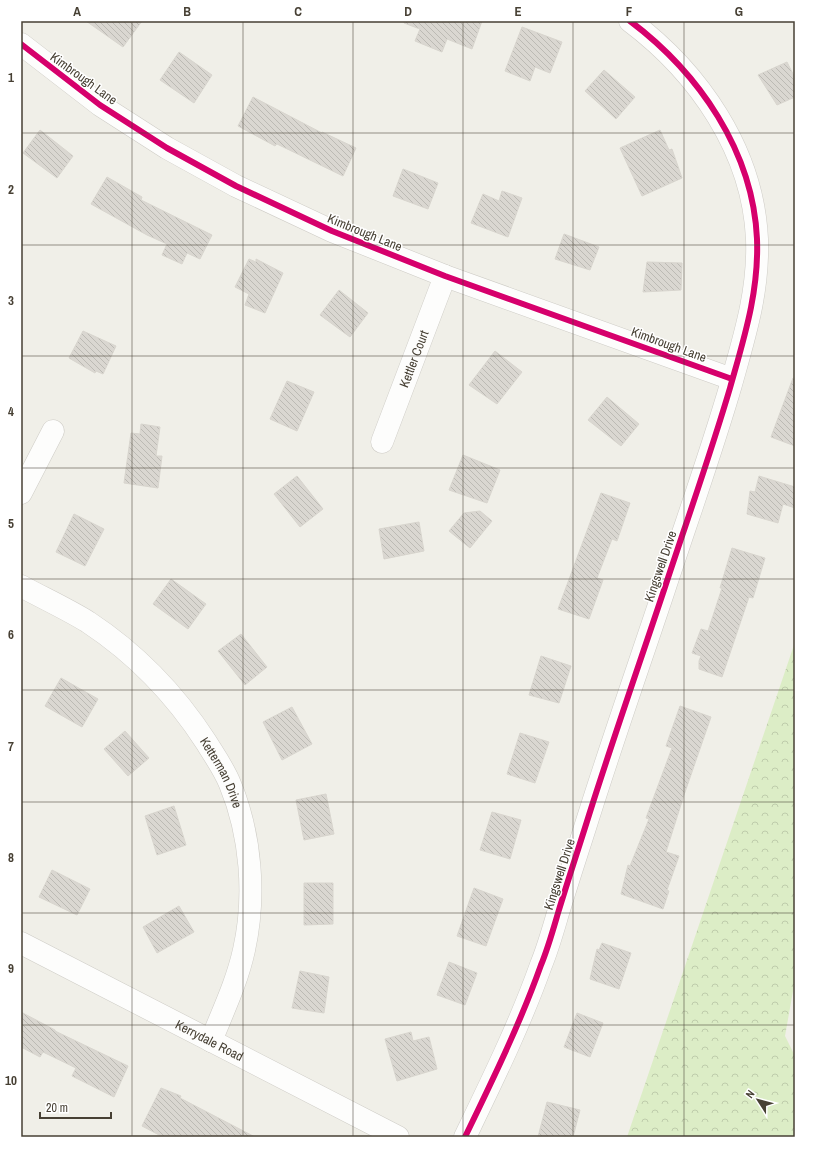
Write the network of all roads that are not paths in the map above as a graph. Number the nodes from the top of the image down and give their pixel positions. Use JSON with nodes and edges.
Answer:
{"nodes":[{"id":1,"x":630,"y":21,"type":"edge"},
{"id":2,"x":21,"y":44,"type":"edge"},
{"id":3,"x":445,"y":276,"type":"junction"},
{"id":4,"x":732,"y":379,"type":"junction"},
{"id":5,"x":53,"y":431,"type":"dead end"},
{"id":6,"x":382,"y":442,"type":"dead end"},
{"id":7,"x":21,"y":493,"type":"edge"},
{"id":8,"x":21,"y":586,"type":"edge"},
{"id":9,"x":21,"y":943,"type":"edge"},
{"id":10,"x":211,"y":1041,"type":"junction"},
{"id":11,"x":398,"y":1137,"type":"edge"},
{"id":12,"x":465,"y":1137,"type":"edge"}],
"edges":[{"from":1,"to":4,"type":"street","name":"Kingswell Drive"},
{"from":2,"to":3,"type":"street","name":"Kimbrough Lane"},
{"from":3,"to":4,"type":"street","name":"Kimbrough Lane"},
{"from":3,"to":6,"type":"street","name":"Kettler Court"},
{"from":4,"to":12,"type":"street","name":"Kingswell Drive"},
{"from":5,"to":7,"type":"street"},
{"from":8,"to":10,"type":"street","name":"Ketterman Drive"},
{"from":9,"to":10,"type":"street","name":"Kerrydale Road"},
{"from":10,"to":11,"type":"street","name":"Kerrydale Road"}]}
